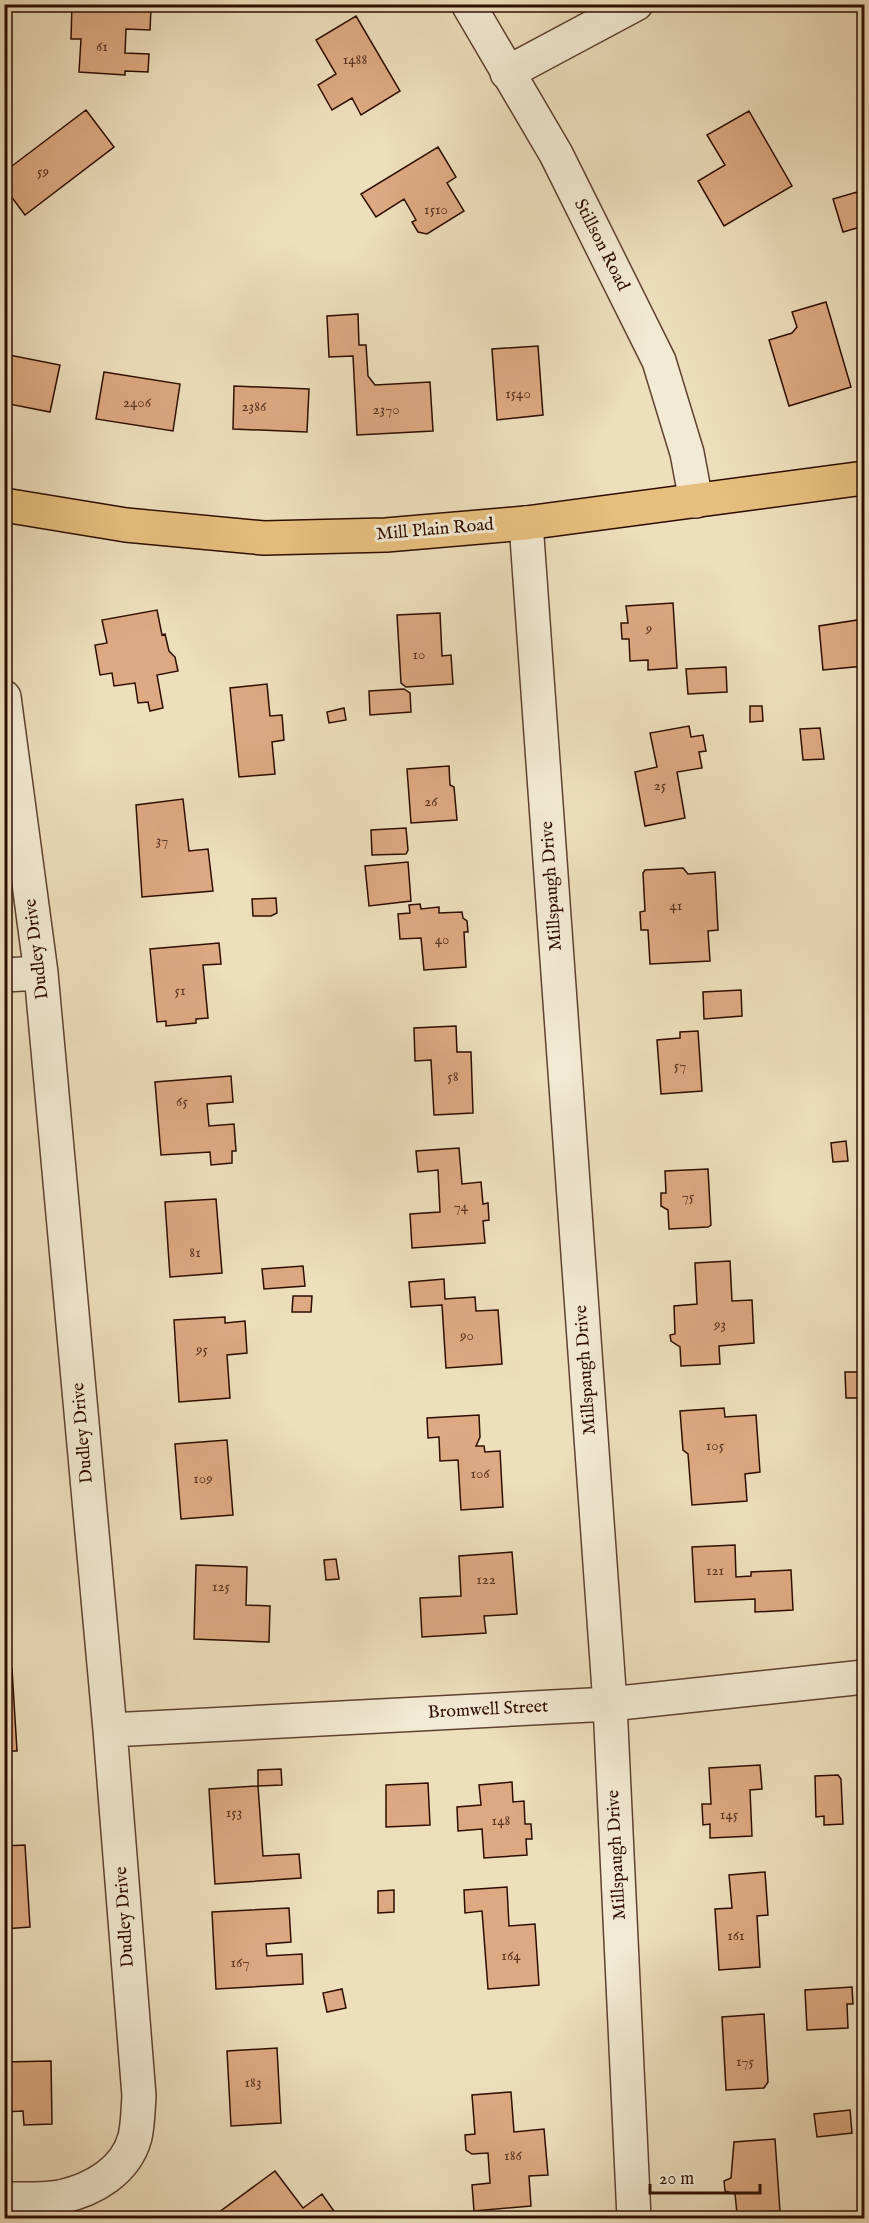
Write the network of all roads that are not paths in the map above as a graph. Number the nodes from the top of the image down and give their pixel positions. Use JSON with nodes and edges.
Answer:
{"nodes":[{"id":1,"x":468,"y":4,"type":"edge"},
{"id":2,"x":636,"y":4,"type":"edge"},
{"id":3,"x":507,"y":73,"type":"junction"},
{"id":4,"x":864,"y":478,"type":"edge"},
{"id":5,"x":696,"y":501,"type":"junction"},
{"id":6,"x":4,"y":505,"type":"edge"},
{"id":7,"x":526,"y":523,"type":"junction"},
{"id":8,"x":4,"y":697,"type":"edge"},
{"id":9,"x":41,"y":973,"type":"junction"},
{"id":10,"x":4,"y":975,"type":"edge"},
{"id":11,"x":864,"y":1677,"type":"edge"},
{"id":12,"x":610,"y":1704,"type":"junction"},
{"id":13,"x":110,"y":1730,"type":"junction"},
{"id":14,"x":4,"y":2199,"type":"edge"},
{"id":15,"x":634,"y":2218,"type":"edge"}],
"edges":[{"from":1,"to":3,"type":"street","name":"Stillson Road"},
{"from":2,"to":3,"type":"street"},
{"from":3,"to":5,"type":"street","name":"Stillson Road"},
{"from":4,"to":5,"type":"main road","name":"Mill Plain Road"},
{"from":5,"to":7,"type":"main road","name":"Mill Plain Road"},
{"from":6,"to":7,"type":"main road","name":"Mill Plain Road"},
{"from":7,"to":12,"type":"street","name":"Millspaugh Drive"},
{"from":8,"to":9,"type":"street","name":"Dudley Drive"},
{"from":9,"to":10,"type":"street"},
{"from":9,"to":13,"type":"street","name":"Dudley Drive"},
{"from":11,"to":12,"type":"street","name":"Bromwell Street"},
{"from":12,"to":13,"type":"street","name":"Bromwell Street"},
{"from":12,"to":15,"type":"street","name":"Millspaugh Drive"},
{"from":13,"to":14,"type":"street","name":"Dudley Drive"}]}
